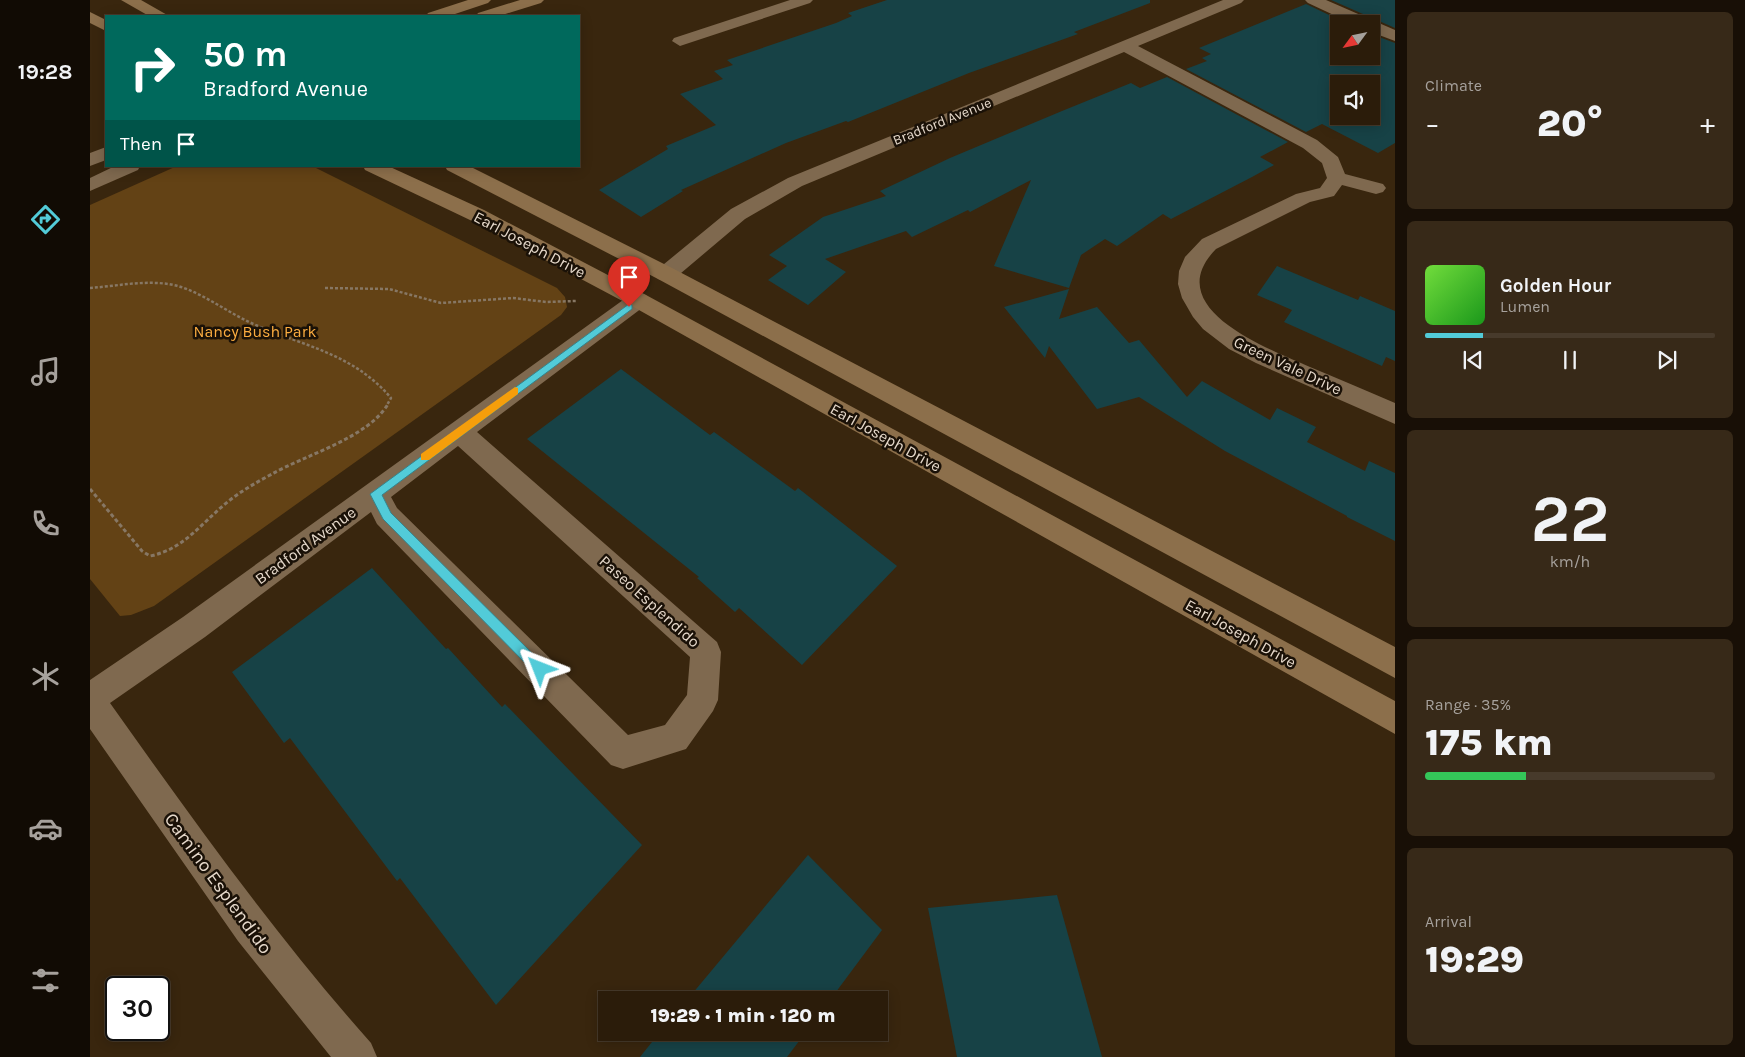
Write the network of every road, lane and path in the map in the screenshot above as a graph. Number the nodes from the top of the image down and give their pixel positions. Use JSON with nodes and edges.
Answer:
{"nodes":[{"id":1,"x":130,"y":0,"type":"edge"},
{"id":2,"x":483,"y":0,"type":"edge"},
{"id":3,"x":536,"y":0,"type":"edge"},
{"id":4,"x":805,"y":0,"type":"edge"},
{"id":5,"x":1236,"y":0,"type":"edge"},
{"id":6,"x":1313,"y":0,"type":"edge"},
{"id":7,"x":159,"y":15,"type":"edge"},
{"id":8,"x":437,"y":15,"type":"edge"},
{"id":9,"x":487,"y":15,"type":"edge"},
{"id":10,"x":1347,"y":15,"type":"edge"},
{"id":11,"x":90,"y":17,"type":"edge"},
{"id":12,"x":105,"y":25,"type":"edge"},
{"id":13,"x":1380,"y":30,"type":"edge"},
{"id":14,"x":1395,"y":36,"type":"edge"},
{"id":15,"x":680,"y":41,"type":"dead end"},
{"id":16,"x":1125,"y":46,"type":"junction"},
{"id":17,"x":105,"y":153,"type":"edge"},
{"id":18,"x":90,"y":160,"type":"edge"},
{"id":19,"x":129,"y":167,"type":"edge"},
{"id":20,"x":374,"y":167,"type":"edge"},
{"id":21,"x":456,"y":167,"type":"edge"},
{"id":22,"x":1337,"y":178,"type":"junction"},
{"id":23,"x":90,"y":185,"type":"edge"},
{"id":24,"x":1376,"y":188,"type":"dead end"},
{"id":25,"x":666,"y":274,"type":"junction"},
{"id":26,"x":90,"y":288,"type":"edge"},
{"id":27,"x":325,"y":288,"type":"dead end"},
{"id":28,"x":638,"y":300,"type":"junction"},
{"id":29,"x":576,"y":301,"type":"dead end"},
{"id":30,"x":1395,"y":414,"type":"edge"},
{"id":31,"x":460,"y":432,"type":"junction"},
{"id":32,"x":90,"y":488,"type":"edge"},
{"id":33,"x":376,"y":494,"type":"junction"},
{"id":34,"x":1395,"y":663,"type":"edge"},
{"id":35,"x":90,"y":699,"type":"edge"},
{"id":36,"x":1395,"y":718,"type":"edge"},
{"id":37,"x":357,"y":1057,"type":"edge"}],
"edges":[{"from":1,"to":7,"type":"main road"},
{"from":2,"to":8,"type":"main road"},
{"from":3,"to":9,"type":"main road"},
{"from":4,"to":15,"type":"street"},
{"from":5,"to":16,"type":"street","name":"Bradford Avenue"},
{"from":6,"to":10,"type":"street"},
{"from":11,"to":12,"type":"main road"},
{"from":13,"to":14,"type":"street"},
{"from":16,"to":22,"type":"street"},
{"from":16,"to":25,"type":"street","name":"Bradford Avenue"},
{"from":17,"to":18,"type":"street"},
{"from":19,"to":23,"type":"street"},
{"from":20,"to":28,"type":"main road","name":"Earl Joseph Drive"},
{"from":21,"to":25,"type":"main road","name":"Earl Joseph Drive"},
{"from":22,"to":24,"type":"street"},
{"from":22,"to":30,"type":"street","name":"Green Vale Drive"},
{"from":25,"to":34,"type":"main road","name":"Earl Joseph Drive"},
{"from":26,"to":32,"type":"path"},
{"from":27,"to":29,"type":"path"},
{"from":28,"to":31,"type":"street","name":"Bradford Avenue"},
{"from":28,"to":36,"type":"main road","name":"Earl Joseph Drive"},
{"from":31,"to":33,"type":"street","name":"Bradford Avenue"},
{"from":31,"to":33,"type":"street","name":"Paseo Esplendido"},
{"from":33,"to":35,"type":"street","name":"Bradford Avenue"},
{"from":35,"to":37,"type":"street","name":"Camino Esplendido"}]}
